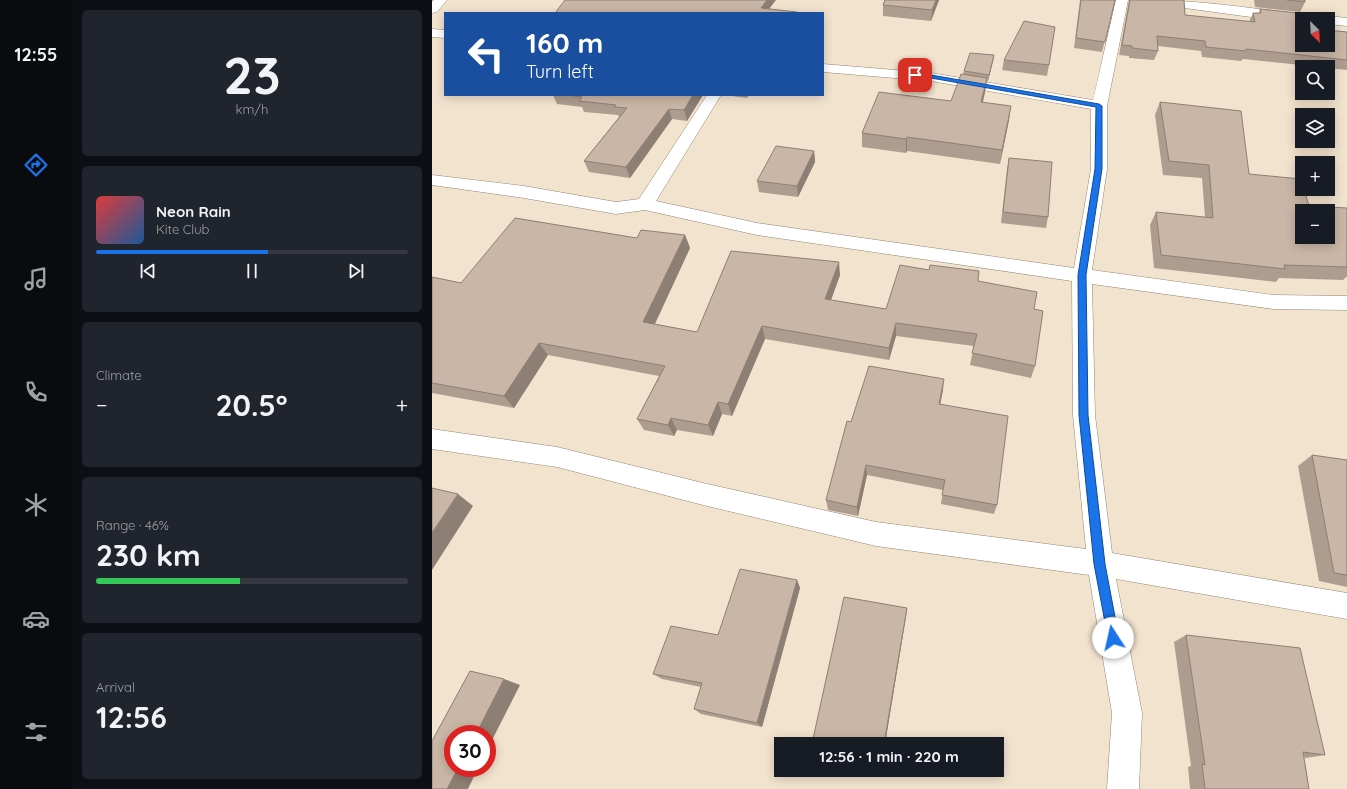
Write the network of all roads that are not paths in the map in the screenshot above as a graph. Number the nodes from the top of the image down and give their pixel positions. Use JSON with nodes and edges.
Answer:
{"nodes":[{"id":1,"x":441,"y":0,"type":"edge"},
{"id":2,"x":1122,"y":0,"type":"edge"},
{"id":3,"x":1155,"y":0,"type":"edge"},
{"id":4,"x":432,"y":9,"type":"edge"},
{"id":5,"x":1295,"y":17,"type":"edge"},
{"id":6,"x":1335,"y":21,"type":"edge"},
{"id":7,"x":1347,"y":22,"type":"edge"},
{"id":8,"x":432,"y":33,"type":"edge"},
{"id":9,"x":444,"y":34,"type":"edge"},
{"id":10,"x":824,"y":68,"type":"edge"},
{"id":11,"x":713,"y":96,"type":"edge"},
{"id":12,"x":1099,"y":106,"type":"junction"},
{"id":13,"x":432,"y":180,"type":"edge"},
{"id":14,"x":645,"y":204,"type":"junction"},
{"id":15,"x":1082,"y":275,"type":"junction"},
{"id":16,"x":1347,"y":303,"type":"edge"},
{"id":17,"x":432,"y":439,"type":"edge"},
{"id":18,"x":1100,"y":564,"type":"junction"},
{"id":19,"x":1347,"y":606,"type":"edge"},
{"id":20,"x":1123,"y":789,"type":"edge"}],
"edges":[{"from":1,"to":4,"type":"street"},
{"from":2,"to":12,"type":"street"},
{"from":3,"to":5,"type":"street"},
{"from":6,"to":7,"type":"street"},
{"from":8,"to":9,"type":"street"},
{"from":10,"to":12,"type":"street"},
{"from":11,"to":14,"type":"street"},
{"from":12,"to":15,"type":"street"},
{"from":13,"to":14,"type":"street"},
{"from":14,"to":15,"type":"street"},
{"from":15,"to":16,"type":"street"},
{"from":15,"to":18,"type":"street"},
{"from":17,"to":18,"type":"street"},
{"from":18,"to":19,"type":"street"},
{"from":18,"to":20,"type":"street"}]}
